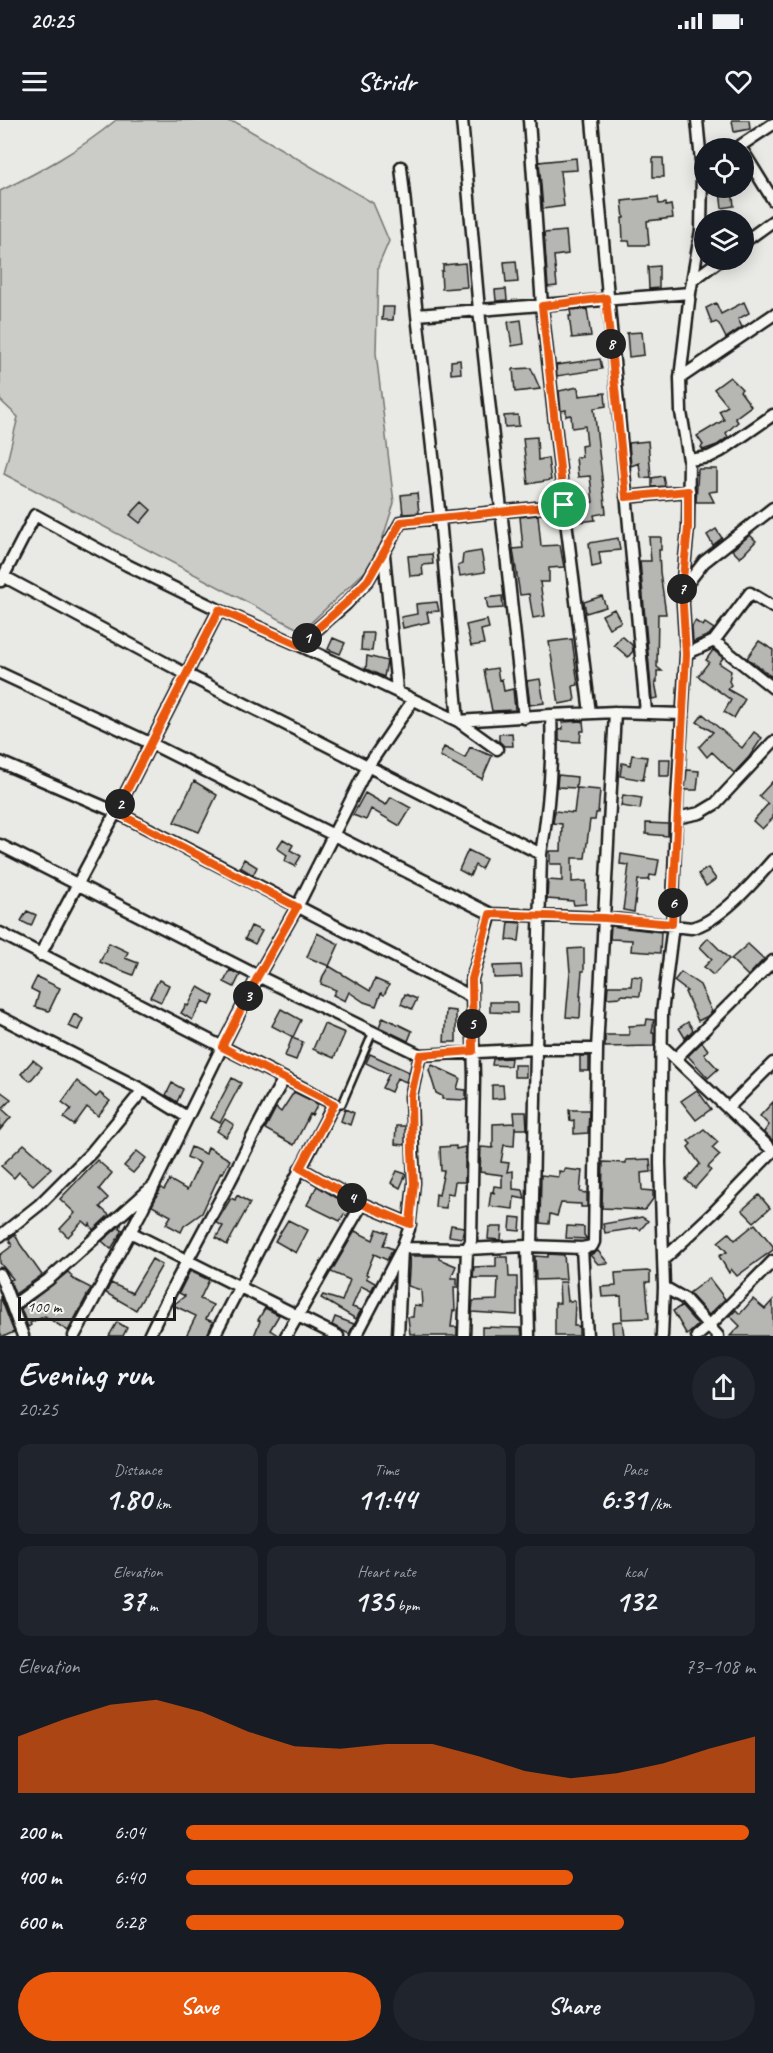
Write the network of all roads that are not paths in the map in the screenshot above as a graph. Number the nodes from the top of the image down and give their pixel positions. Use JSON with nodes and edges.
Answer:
{"nodes":[{"id":1,"x":462,"y":120,"type":"edge"},
{"id":2,"x":529,"y":120,"type":"edge"},
{"id":3,"x":591,"y":120,"type":"edge"},
{"id":4,"x":697,"y":120,"type":"edge"},
{"id":5,"x":773,"y":124,"type":"edge"},
{"id":6,"x":699,"y":138,"type":"edge"},
{"id":7,"x":754,"y":139,"type":"edge"},
{"id":8,"x":401,"y":167,"type":"dead end"},
{"id":9,"x":754,"y":170,"type":"edge"},
{"id":10,"x":703,"y":198,"type":"edge"},
{"id":11,"x":773,"y":200,"type":"edge"},
{"id":12,"x":773,"y":221,"type":"edge"},
{"id":13,"x":754,"y":235,"type":"edge"},
{"id":14,"x":706,"y":270,"type":"edge"},
{"id":15,"x":693,"y":280,"type":"junction"},
{"id":16,"x":690,"y":293,"type":"junction"},
{"id":17,"x":606,"y":298,"type":"junction"},
{"id":18,"x":542,"y":306,"type":"junction"},
{"id":19,"x":479,"y":310,"type":"junction"},
{"id":20,"x":417,"y":315,"type":"junction"},
{"id":21,"x":773,"y":315,"type":"edge"},
{"id":22,"x":680,"y":378,"type":"junction"},
{"id":23,"x":773,"y":415,"type":"edge"},
{"id":24,"x":688,"y":460,"type":"junction"},
{"id":25,"x":688,"y":491,"type":"junction"},
{"id":26,"x":626,"y":497,"type":"junction"},
{"id":27,"x":564,"y":505,"type":"junction"},
{"id":28,"x":501,"y":512,"type":"junction"},
{"id":29,"x":771,"y":513,"type":"edge"},
{"id":30,"x":440,"y":518,"type":"junction"},
{"id":31,"x":384,"y":555,"type":"junction"},
{"id":32,"x":2,"y":579,"type":"edge"},
{"id":33,"x":682,"y":589,"type":"junction"},
{"id":34,"x":773,"y":607,"type":"edge"},
{"id":35,"x":219,"y":610,"type":"junction"},
{"id":36,"x":714,"y":641,"type":"junction"},
{"id":37,"x":299,"y":645,"type":"junction"},
{"id":38,"x":686,"y":654,"type":"junction"},
{"id":39,"x":0,"y":673,"type":"edge"},
{"id":40,"x":186,"y":674,"type":"junction"},
{"id":41,"x":773,"y":688,"type":"edge"},
{"id":42,"x":397,"y":690,"type":"junction"},
{"id":43,"x":413,"y":700,"type":"junction"},
{"id":44,"x":615,"y":712,"type":"junction"},
{"id":45,"x":646,"y":712,"type":"junction"},
{"id":46,"x":590,"y":713,"type":"junction"},
{"id":47,"x":683,"y":714,"type":"junction"},
{"id":48,"x":551,"y":715,"type":"junction"},
{"id":49,"x":524,"y":718,"type":"junction"},
{"id":50,"x":458,"y":721,"type":"junction"},
{"id":51,"x":773,"y":742,"type":"edge"},
{"id":52,"x":150,"y":743,"type":"junction"},
{"id":53,"x":497,"y":749,"type":"dead end"},
{"id":54,"x":0,"y":762,"type":"edge"},
{"id":55,"x":368,"y":766,"type":"junction"},
{"id":56,"x":116,"y":812,"type":"junction"},
{"id":57,"x":676,"y":818,"type":"junction"},
{"id":58,"x":333,"y":835,"type":"junction"},
{"id":59,"x":0,"y":845,"type":"edge"},
{"id":60,"x":541,"y":854,"type":"junction"},
{"id":61,"x":773,"y":860,"type":"edge"},
{"id":62,"x":77,"y":884,"type":"junction"},
{"id":63,"x":297,"y":907,"type":"junction"},
{"id":64,"x":490,"y":914,"type":"junction"},
{"id":65,"x":540,"y":915,"type":"junction"},
{"id":66,"x":605,"y":918,"type":"junction"},
{"id":67,"x":672,"y":924,"type":"junction"},
{"id":68,"x":0,"y":933,"type":"edge"},
{"id":69,"x":40,"y":955,"type":"junction"},
{"id":70,"x":773,"y":961,"type":"edge"},
{"id":71,"x":258,"y":976,"type":"junction"},
{"id":72,"x":472,"y":997,"type":"junction"},
{"id":73,"x":0,"y":1017,"type":"edge"},
{"id":74,"x":373,"y":1032,"type":"junction"},
{"id":75,"x":662,"y":1045,"type":"junction"},
{"id":76,"x":222,"y":1047,"type":"junction"},
{"id":77,"x":536,"y":1049,"type":"junction"},
{"id":78,"x":597,"y":1049,"type":"junction"},
{"id":79,"x":473,"y":1051,"type":"junction"},
{"id":80,"x":420,"y":1055,"type":"junction"},
{"id":81,"x":676,"y":1058,"type":"junction"},
{"id":82,"x":773,"y":1063,"type":"edge"},
{"id":83,"x":284,"y":1079,"type":"junction"},
{"id":84,"x":143,"y":1090,"type":"junction"},
{"id":85,"x":334,"y":1104,"type":"junction"},
{"id":86,"x":729,"y":1107,"type":"junction"},
{"id":87,"x":187,"y":1117,"type":"junction"},
{"id":88,"x":773,"y":1151,"type":"edge"},
{"id":89,"x":300,"y":1168,"type":"junction"},
{"id":90,"x":154,"y":1185,"type":"junction"},
{"id":91,"x":362,"y":1204,"type":"junction"},
{"id":92,"x":410,"y":1224,"type":"junction"},
{"id":93,"x":130,"y":1232,"type":"junction"},
{"id":94,"x":0,"y":1236,"type":"edge"},
{"id":95,"x":530,"y":1246,"type":"junction"},
{"id":96,"x":402,"y":1248,"type":"junction"},
{"id":97,"x":582,"y":1248,"type":"junction"},
{"id":98,"x":467,"y":1249,"type":"junction"},
{"id":99,"x":664,"y":1259,"type":"junction"},
{"id":100,"x":186,"y":1260,"type":"junction"},
{"id":101,"x":773,"y":1261,"type":"edge"},
{"id":102,"x":0,"y":1274,"type":"edge"},
{"id":103,"x":240,"y":1287,"type":"junction"},
{"id":104,"x":663,"y":1287,"type":"junction"},
{"id":105,"x":12,"y":1306,"type":"junction"},
{"id":106,"x":296,"y":1315,"type":"junction"},
{"id":107,"x":709,"y":1326,"type":"junction"},
{"id":108,"x":21,"y":1335,"type":"edge"},
{"id":109,"x":74,"y":1336,"type":"edge"},
{"id":110,"x":148,"y":1336,"type":"edge"},
{"id":111,"x":214,"y":1336,"type":"edge"},
{"id":112,"x":286,"y":1336,"type":"edge"},
{"id":113,"x":338,"y":1336,"type":"edge"},
{"id":114,"x":356,"y":1336,"type":"edge"},
{"id":115,"x":398,"y":1336,"type":"edge"},
{"id":116,"x":464,"y":1336,"type":"edge"},
{"id":117,"x":529,"y":1336,"type":"edge"},
{"id":118,"x":587,"y":1336,"type":"edge"},
{"id":119,"x":662,"y":1336,"type":"edge"},
{"id":120,"x":697,"y":1336,"type":"edge"},
{"id":121,"x":718,"y":1336,"type":"edge"}],
"edges":[{"from":1,"to":19,"type":"street"},
{"from":2,"to":18,"type":"street"},
{"from":3,"to":17,"type":"street"},
{"from":4,"to":6,"type":"street"},
{"from":5,"to":7,"type":"street"},
{"from":8,"to":20,"type":"street"},
{"from":9,"to":11,"type":"street"},
{"from":10,"to":15,"type":"street"},
{"from":12,"to":13,"type":"street"},
{"from":14,"to":15,"type":"street"},
{"from":15,"to":16,"type":"street"},
{"from":16,"to":17,"type":"street"},
{"from":16,"to":22,"type":"street"},
{"from":17,"to":18,"type":"street"},
{"from":17,"to":26,"type":"street"},
{"from":18,"to":19,"type":"street"},
{"from":18,"to":27,"type":"street"},
{"from":19,"to":20,"type":"street"},
{"from":19,"to":28,"type":"street"},
{"from":20,"to":30,"type":"street"},
{"from":21,"to":22,"type":"street"},
{"from":22,"to":24,"type":"street"},
{"from":23,"to":24,"type":"street"},
{"from":24,"to":25,"type":"street"},
{"from":25,"to":26,"type":"street"},
{"from":25,"to":33,"type":"street"},
{"from":26,"to":45,"type":"street"},
{"from":27,"to":28,"type":"street"},
{"from":27,"to":46,"type":"street"},
{"from":28,"to":30,"type":"street"},
{"from":28,"to":49,"type":"street"},
{"from":29,"to":33,"type":"street"},
{"from":30,"to":31,"type":"street"},
{"from":30,"to":50,"type":"street"},
{"from":31,"to":37,"type":"street"},
{"from":31,"to":42,"type":"street"},
{"from":32,"to":35,"type":"street"},
{"from":32,"to":40,"type":"street"},
{"from":33,"to":38,"type":"street"},
{"from":34,"to":36,"type":"street"},
{"from":35,"to":37,"type":"street"},
{"from":35,"to":40,"type":"street"},
{"from":36,"to":38,"type":"street"},
{"from":36,"to":41,"type":"street"},
{"from":37,"to":42,"type":"street"},
{"from":38,"to":47,"type":"street"},
{"from":39,"to":52,"type":"street"},
{"from":40,"to":52,"type":"street"},
{"from":40,"to":55,"type":"street"},
{"from":42,"to":43,"type":"street"},
{"from":43,"to":50,"type":"street"},
{"from":43,"to":55,"type":"street"},
{"from":44,"to":45,"type":"street"},
{"from":44,"to":46,"type":"street"},
{"from":44,"to":66,"type":"street"},
{"from":45,"to":47,"type":"street"},
{"from":46,"to":48,"type":"street"},
{"from":47,"to":57,"type":"street"},
{"from":48,"to":49,"type":"street"},
{"from":48,"to":60,"type":"street"},
{"from":49,"to":50,"type":"street"},
{"from":50,"to":53,"type":"street"},
{"from":51,"to":57,"type":"street"},
{"from":52,"to":56,"type":"street"},
{"from":52,"to":58,"type":"street"},
{"from":54,"to":56,"type":"street"},
{"from":55,"to":58,"type":"street"},
{"from":55,"to":60,"type":"street"},
{"from":56,"to":62,"type":"street"},
{"from":56,"to":63,"type":"street"},
{"from":57,"to":67,"type":"street"},
{"from":58,"to":63,"type":"street"},
{"from":58,"to":64,"type":"street"},
{"from":59,"to":62,"type":"street"},
{"from":60,"to":65,"type":"street"},
{"from":61,"to":67,"type":"street"},
{"from":62,"to":69,"type":"street"},
{"from":62,"to":71,"type":"street"},
{"from":63,"to":71,"type":"street"},
{"from":63,"to":72,"type":"street"},
{"from":64,"to":65,"type":"street"},
{"from":64,"to":72,"type":"street"},
{"from":65,"to":66,"type":"street"},
{"from":65,"to":77,"type":"street"},
{"from":66,"to":67,"type":"street"},
{"from":66,"to":78,"type":"street"},
{"from":67,"to":75,"type":"street"},
{"from":68,"to":69,"type":"street"},
{"from":69,"to":76,"type":"street"},
{"from":70,"to":81,"type":"street"},
{"from":71,"to":74,"type":"street"},
{"from":71,"to":76,"type":"street"},
{"from":72,"to":79,"type":"street"},
{"from":73,"to":84,"type":"street"},
{"from":74,"to":80,"type":"street"},
{"from":74,"to":85,"type":"lane"},
{"from":75,"to":81,"type":"street"},
{"from":75,"to":99,"type":"street"},
{"from":76,"to":83,"type":"street"},
{"from":76,"to":87,"type":"street"},
{"from":77,"to":78,"type":"street"},
{"from":77,"to":79,"type":"street"},
{"from":77,"to":95,"type":"street"},
{"from":78,"to":97,"type":"street"},
{"from":79,"to":80,"type":"street"},
{"from":79,"to":98,"type":"street"},
{"from":80,"to":92,"type":"street"},
{"from":81,"to":86,"type":"street"},
{"from":82,"to":86,"type":"street"},
{"from":83,"to":85,"type":"street"},
{"from":83,"to":100,"type":"street"},
{"from":84,"to":87,"type":"street"},
{"from":84,"to":94,"type":"street"},
{"from":85,"to":89,"type":"street"},
{"from":86,"to":88,"type":"street"},
{"from":87,"to":90,"type":"street"},
{"from":88,"to":99,"type":"street"},
{"from":89,"to":91,"type":"street"},
{"from":89,"to":103,"type":"street"},
{"from":90,"to":93,"type":"street"},
{"from":90,"to":105,"type":"street"},
{"from":91,"to":92,"type":"street"},
{"from":91,"to":106,"type":"street"},
{"from":92,"to":96,"type":"street"},
{"from":93,"to":100,"type":"street"},
{"from":93,"to":109,"type":"street"},
{"from":95,"to":97,"type":"street"},
{"from":95,"to":98,"type":"street"},
{"from":95,"to":117,"type":"street"},
{"from":96,"to":98,"type":"street"},
{"from":96,"to":114,"type":"street"},
{"from":96,"to":115,"type":"street"},
{"from":97,"to":118,"type":"street"},
{"from":98,"to":116,"type":"street"},
{"from":99,"to":104,"type":"street"},
{"from":100,"to":103,"type":"street"},
{"from":100,"to":110,"type":"street"},
{"from":101,"to":107,"type":"street"},
{"from":102,"to":105,"type":"street"},
{"from":103,"to":106,"type":"street"},
{"from":103,"to":111,"type":"street"},
{"from":104,"to":107,"type":"street"},
{"from":104,"to":119,"type":"street"},
{"from":105,"to":108,"type":"street"},
{"from":106,"to":112,"type":"street"},
{"from":106,"to":113,"type":"street"},
{"from":107,"to":120,"type":"street"},
{"from":107,"to":121,"type":"street"}]}
